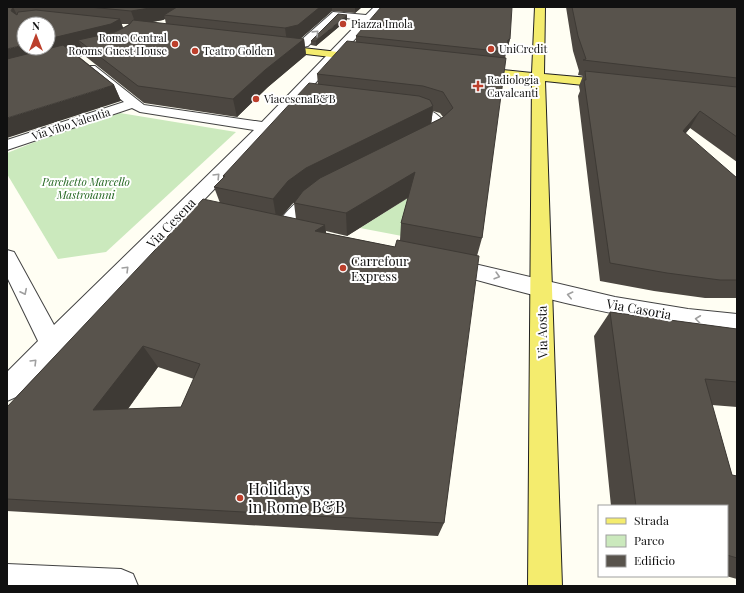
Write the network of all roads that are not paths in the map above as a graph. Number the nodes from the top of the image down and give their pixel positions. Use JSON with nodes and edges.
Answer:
{"nodes":[{"id":1,"x":379,"y":7,"type":"edge"},
{"id":2,"x":540,"y":7,"type":"edge"},
{"id":3,"x":369,"y":18,"type":"junction"},
{"id":4,"x":123,"y":41,"type":"edge"},
{"id":5,"x":267,"y":46,"type":"edge"},
{"id":6,"x":282,"y":48,"type":"junction"},
{"id":7,"x":73,"y":54,"type":"junction"},
{"id":8,"x":333,"y":54,"type":"junction"},
{"id":9,"x":380,"y":60,"type":"edge"},
{"id":10,"x":466,"y":70,"type":"edge"},
{"id":11,"x":7,"y":71,"type":"edge"},
{"id":12,"x":539,"y":77,"type":"junction"},
{"id":13,"x":626,"y":86,"type":"edge"},
{"id":14,"x":134,"y":103,"type":"junction"},
{"id":15,"x":390,"y":108,"type":"edge"},
{"id":16,"x":264,"y":127,"type":"junction"},
{"id":17,"x":7,"y":145,"type":"edge"},
{"id":18,"x":414,"y":146,"type":"edge"},
{"id":19,"x":333,"y":186,"type":"edge"},
{"id":20,"x":185,"y":209,"type":"junction"},
{"id":21,"x":238,"y":221,"type":"edge"},
{"id":22,"x":305,"y":236,"type":"edge"},
{"id":23,"x":7,"y":257,"type":"edge"},
{"id":24,"x":430,"y":261,"type":"edge"},
{"id":25,"x":542,"y":289,"type":"junction"},
{"id":26,"x":737,"y":323,"type":"edge"},
{"id":27,"x":52,"y":344,"type":"junction"},
{"id":28,"x":7,"y":389,"type":"edge"},
{"id":29,"x":7,"y":581,"type":"edge"},
{"id":30,"x":121,"y":586,"type":"edge"},
{"id":31,"x":545,"y":586,"type":"edge"}],
"edges":[{"from":1,"to":3,"type":"street"},
{"from":2,"to":12,"type":"main road","name":"Via Aosta"},
{"from":6,"to":3,"type":"street","one_way":true},
{"from":3,"to":8,"type":"street"},
{"from":4,"to":7,"type":"street"},
{"from":5,"to":6,"type":"main road"},
{"from":6,"to":8,"type":"main road"},
{"from":7,"to":11,"type":"street"},
{"from":7,"to":14,"type":"street","name":"Via Vibo Valentia"},
{"from":8,"to":9,"type":"main road"},
{"from":8,"to":16,"type":"street","name":"Via Cesena"},
{"from":10,"to":12,"type":"main road"},
{"from":12,"to":13,"type":"main road"},
{"from":12,"to":25,"type":"main road","name":"Via Aosta"},
{"from":14,"to":16,"type":"street","name":"Via Vibo Valentia"},
{"from":14,"to":17,"type":"street","name":"Via Vibo Valentia"},
{"from":15,"to":18,"type":"street"},
{"from":20,"to":16,"type":"street","name":"Via Cesena","one_way":true},
{"from":19,"to":22,"type":"street"},
{"from":20,"to":21,"type":"street"},
{"from":27,"to":20,"type":"street","name":"Via Cesena","one_way":true},
{"from":23,"to":27,"type":"street","one_way":true},
{"from":24,"to":25,"type":"street","name":"Via Casoria","one_way":true},
{"from":26,"to":25,"type":"street","name":"Via Casoria","one_way":true},
{"from":25,"to":31,"type":"main road","name":"Via Aosta"},
{"from":28,"to":27,"type":"street","name":"Via Cesena","one_way":true},
{"from":29,"to":30,"type":"street"}]}
